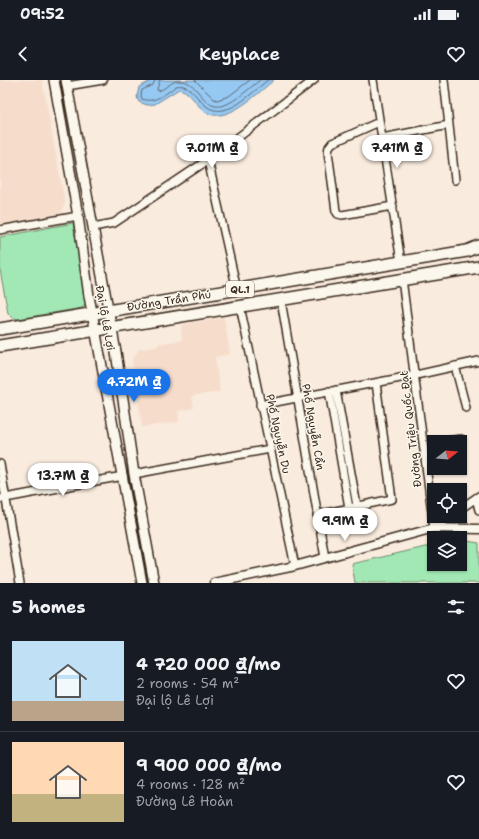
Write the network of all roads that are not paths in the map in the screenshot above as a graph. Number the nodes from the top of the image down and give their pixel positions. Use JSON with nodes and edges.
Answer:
{"nodes":[{"id":1,"x":54,"y":80,"type":"edge"},
{"id":2,"x":103,"y":80,"type":"edge"},
{"id":3,"x":314,"y":80,"type":"edge"},
{"id":4,"x":372,"y":80,"type":"edge"},
{"id":5,"x":444,"y":80,"type":"edge"},
{"id":6,"x":67,"y":83,"type":"edge"},
{"id":7,"x":379,"y":122,"type":"junction"},
{"id":8,"x":449,"y":125,"type":"junction"},
{"id":9,"x":382,"y":138,"type":"junction"},
{"id":10,"x":208,"y":160,"type":"junction"},
{"id":11,"x":455,"y":180,"type":"dead end"},
{"id":12,"x":393,"y":206,"type":"junction"},
{"id":13,"x":78,"y":216,"type":"junction"},
{"id":14,"x":93,"y":227,"type":"junction"},
{"id":15,"x":1,"y":229,"type":"edge"},
{"id":16,"x":479,"y":246,"type":"edge"},
{"id":17,"x":401,"y":262,"type":"junction"},
{"id":18,"x":479,"y":267,"type":"edge"},
{"id":19,"x":320,"y":276,"type":"junction"},
{"id":20,"x":402,"y":279,"type":"junction"},
{"id":21,"x":237,"y":290,"type":"junction"},
{"id":22,"x":322,"y":293,"type":"junction"},
{"id":23,"x":281,"y":300,"type":"junction"},
{"id":24,"x":240,"y":306,"type":"junction"},
{"id":25,"x":109,"y":311,"type":"junction"},
{"id":26,"x":92,"y":314,"type":"junction"},
{"id":27,"x":112,"y":328,"type":"junction"},
{"id":28,"x":0,"y":329,"type":"edge"},
{"id":29,"x":95,"y":331,"type":"junction"},
{"id":30,"x":0,"y":346,"type":"edge"},
{"id":31,"x":479,"y":361,"type":"edge"},
{"id":32,"x":455,"y":366,"type":"junction"},
{"id":33,"x":416,"y":375,"type":"junction"},
{"id":34,"x":376,"y":382,"type":"junction"},
{"id":35,"x":332,"y":391,"type":"junction"},
{"id":36,"x":297,"y":398,"type":"junction"},
{"id":37,"x":260,"y":405,"type":"junction"},
{"id":38,"x":466,"y":408,"type":"dead end"},
{"id":39,"x":427,"y":443,"type":"edge"},
{"id":40,"x":424,"y":444,"type":"junction"},
{"id":41,"x":270,"y":449,"type":"junction"},
{"id":42,"x":0,"y":464,"type":"edge"},
{"id":43,"x":134,"y":474,"type":"junction"},
{"id":44,"x":123,"y":476,"type":"junction"},
{"id":45,"x":478,"y":497,"type":"edge"},
{"id":46,"x":3,"y":498,"type":"edge"},
{"id":47,"x":467,"y":504,"type":"edge"},
{"id":48,"x":357,"y":506,"type":"junction"},
{"id":49,"x":349,"y":508,"type":"junction"},
{"id":50,"x":479,"y":510,"type":"edge"},
{"id":51,"x":317,"y":515,"type":"junction"},
{"id":52,"x":441,"y":523,"type":"edge"},
{"id":53,"x":434,"y":528,"type":"junction"},
{"id":54,"x":479,"y":530,"type":"edge"},
{"id":55,"x":325,"y":558,"type":"junction"},
{"id":56,"x":295,"y":566,"type":"junction"},
{"id":57,"x":20,"y":583,"type":"edge"},
{"id":58,"x":142,"y":583,"type":"edge"},
{"id":59,"x":154,"y":583,"type":"edge"},
{"id":60,"x":214,"y":583,"type":"edge"}],
"edges":[{"from":1,"to":13,"type":"main road","name":"Đại lộ Lê Lợi"},
{"from":2,"to":6,"type":"street"},
{"from":3,"to":10,"type":"street"},
{"from":4,"to":7,"type":"street"},
{"from":5,"to":8,"type":"street"},
{"from":6,"to":14,"type":"main road","name":"Đại lộ Lê Lợi"},
{"from":7,"to":9,"type":"street"},
{"from":7,"to":12,"type":"street"},
{"from":8,"to":9,"type":"street"},
{"from":8,"to":11,"type":"street"},
{"from":9,"to":12,"type":"street"},
{"from":10,"to":14,"type":"street"},
{"from":10,"to":21,"type":"street"},
{"from":12,"to":17,"type":"street"},
{"from":13,"to":15,"type":"street"},
{"from":13,"to":26,"type":"main road","name":"Đại lộ Lê Lợi"},
{"from":14,"to":25,"type":"main road","name":"Đại lộ Lê Lợi"},
{"from":16,"to":17,"type":"highway","name":"Đường Trần Phú","number":"QL.1"},
{"from":17,"to":19,"type":"highway","name":"Đường Trần Phú","number":"QL.1"},
{"from":18,"to":20,"type":"highway","name":"Đường Trần Phú","number":"QL.1"},
{"from":19,"to":21,"type":"highway","name":"Đường Trần Phú","number":"QL.1"},
{"from":19,"to":22,"type":"highway"},
{"from":20,"to":22,"type":"highway","name":"Đường Trần Phú","number":"QL.1"},
{"from":20,"to":33,"type":"street","name":"Đường Triệu Quốc Đạt"},
{"from":21,"to":25,"type":"highway","name":"Đường Trần Phú","number":"QL.1"},
{"from":22,"to":23,"type":"highway","name":"Đường Trần Phú","number":"QL.1"},
{"from":23,"to":24,"type":"highway","name":"Đường Trần Phú","number":"QL.1"},
{"from":23,"to":36,"type":"street","name":"Phố Nguyễn Cẩn"},
{"from":24,"to":27,"type":"highway","name":"Đường Trần Phú","number":"QL.1"},
{"from":24,"to":37,"type":"street","name":"Phố Nguyễn Du"},
{"from":25,"to":26,"type":"highway","name":"Đường Trần Phú","number":"QL.1"},
{"from":25,"to":27,"type":"main road","name":"Đại lộ Lê Lợi"},
{"from":26,"to":28,"type":"highway","name":"Đường Trần Phú","number":"QL.1"},
{"from":26,"to":29,"type":"main road","name":"Đại lộ Lê Lợi"},
{"from":27,"to":29,"type":"highway","name":"Đường Trần Phú","number":"QL.1"},
{"from":27,"to":43,"type":"main road","name":"Đại lộ Lê Lợi"},
{"from":29,"to":30,"type":"highway","name":"Đường Trần Phú","number":"QL.1"},
{"from":29,"to":44,"type":"main road","name":"Đại lộ Lê Lợi"},
{"from":31,"to":32,"type":"street"},
{"from":32,"to":33,"type":"street"},
{"from":32,"to":38,"type":"street"},
{"from":33,"to":34,"type":"street"},
{"from":33,"to":40,"type":"street","name":"Đường Triệu Quốc Đạt"},
{"from":34,"to":35,"type":"street"},
{"from":34,"to":48,"type":"street"},
{"from":35,"to":36,"type":"street"},
{"from":35,"to":48,"type":"street"},
{"from":35,"to":49,"type":"street"},
{"from":36,"to":37,"type":"street"},
{"from":36,"to":51,"type":"street","name":"Phố Nguyễn Cẩn"},
{"from":37,"to":41,"type":"street","name":"Phố Nguyễn Du"},
{"from":39,"to":40,"type":"street"},
{"from":40,"to":53,"type":"street","name":"Đường Triệu Quốc Đạt"},
{"from":41,"to":43,"type":"street"},
{"from":41,"to":56,"type":"street","name":"Phố Nguyễn Du"},
{"from":42,"to":46,"type":"street"},
{"from":43,"to":59,"type":"main road","name":"Đại lộ Lê Lợi"},
{"from":44,"to":46,"type":"street"},
{"from":44,"to":58,"type":"main road","name":"Đại lộ Lê Lợi"},
{"from":45,"to":47,"type":"street"},
{"from":45,"to":50,"type":"street"},
{"from":46,"to":57,"type":"street"},
{"from":48,"to":49,"type":"street"},
{"from":49,"to":51,"type":"street"},
{"from":51,"to":55,"type":"street","name":"Phố Nguyễn Cẩn"},
{"from":52,"to":53,"type":"street"},
{"from":53,"to":54,"type":"street"},
{"from":53,"to":55,"type":"street"},
{"from":55,"to":56,"type":"street"},
{"from":56,"to":60,"type":"street"}]}
